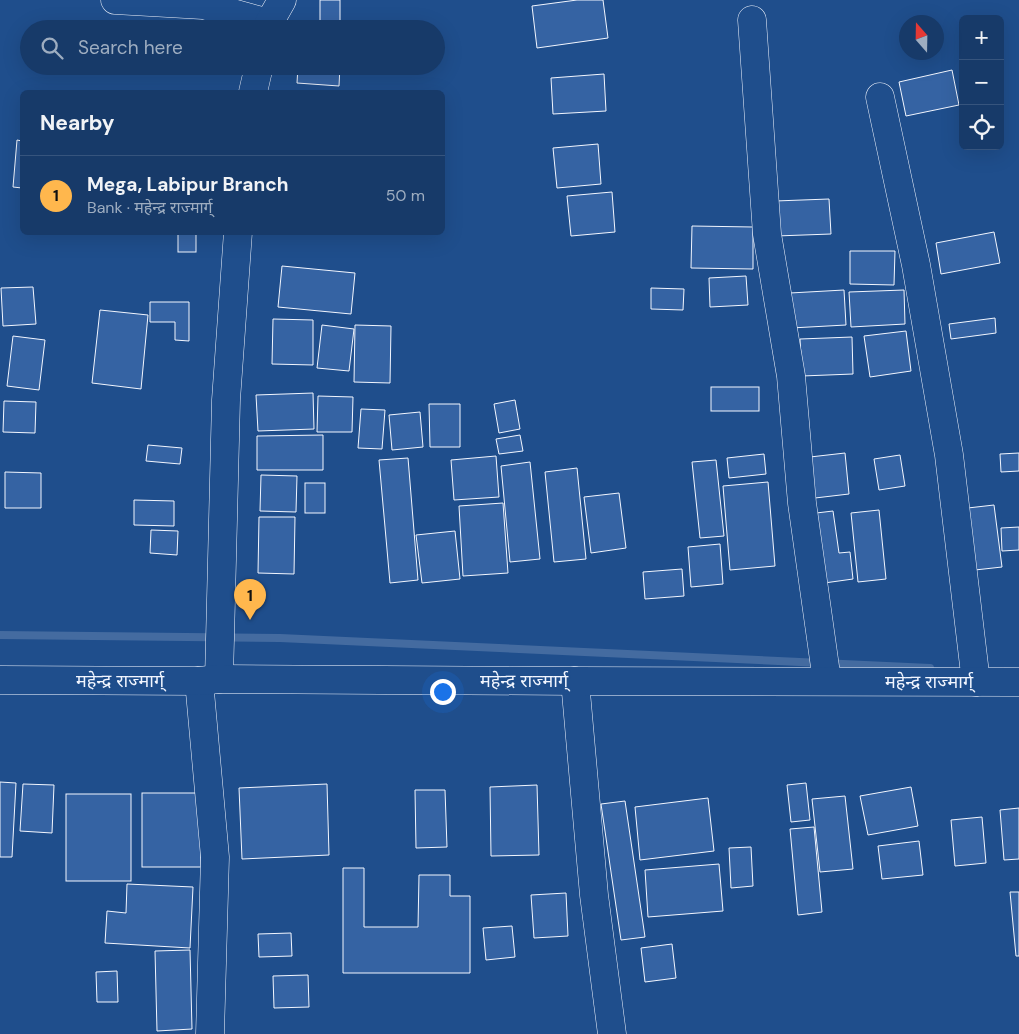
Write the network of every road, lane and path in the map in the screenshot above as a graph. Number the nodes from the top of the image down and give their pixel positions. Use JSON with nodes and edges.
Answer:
{"nodes":[{"id":1,"x":116,"y":0,"type":"edge"},
{"id":2,"x":282,"y":0,"type":"edge"},
{"id":3,"x":249,"y":20,"type":"edge"},
{"id":4,"x":271,"y":20,"type":"edge"},
{"id":5,"x":752,"y":20,"type":"dead end"},
{"id":6,"x":257,"y":75,"type":"edge"},
{"id":7,"x":254,"y":90,"type":"edge"},
{"id":8,"x":880,"y":97,"type":"dead end"},
{"id":9,"x":238,"y":235,"type":"edge"},
{"id":10,"x":0,"y":680,"type":"edge"},
{"id":11,"x":209,"y":680,"type":"junction"},
{"id":12,"x":575,"y":681,"type":"junction"},
{"id":13,"x":827,"y":681,"type":"junction"},
{"id":14,"x":976,"y":682,"type":"junction"},
{"id":15,"x":1019,"y":682,"type":"edge"},
{"id":16,"x":210,"y":1034,"type":"edge"},
{"id":17,"x":612,"y":1034,"type":"edge"}],
"edges":[{"from":1,"to":3,"type":"main road"},
{"from":2,"to":4,"type":"main road"},
{"from":5,"to":13,"type":"main road"},
{"from":6,"to":7,"type":"main road"},
{"from":8,"to":14,"type":"main road"},
{"from":9,"to":11,"type":"main road"},
{"from":10,"to":11,"type":"main road","name":"महेन्द्र राज्मार्ग्"},
{"from":11,"to":12,"type":"main road","name":"महेन्द्र राज्मार्ग्"},
{"from":11,"to":16,"type":"main road"},
{"from":12,"to":13,"type":"main road","name":"महेन्द्र राज्मार्ग्"},
{"from":12,"to":17,"type":"main road"},
{"from":13,"to":14,"type":"main road","name":"महेन्द्र राज्मार्ग्"},
{"from":14,"to":15,"type":"main road","name":"महेन्द्र राज्मार्ग्"}]}
